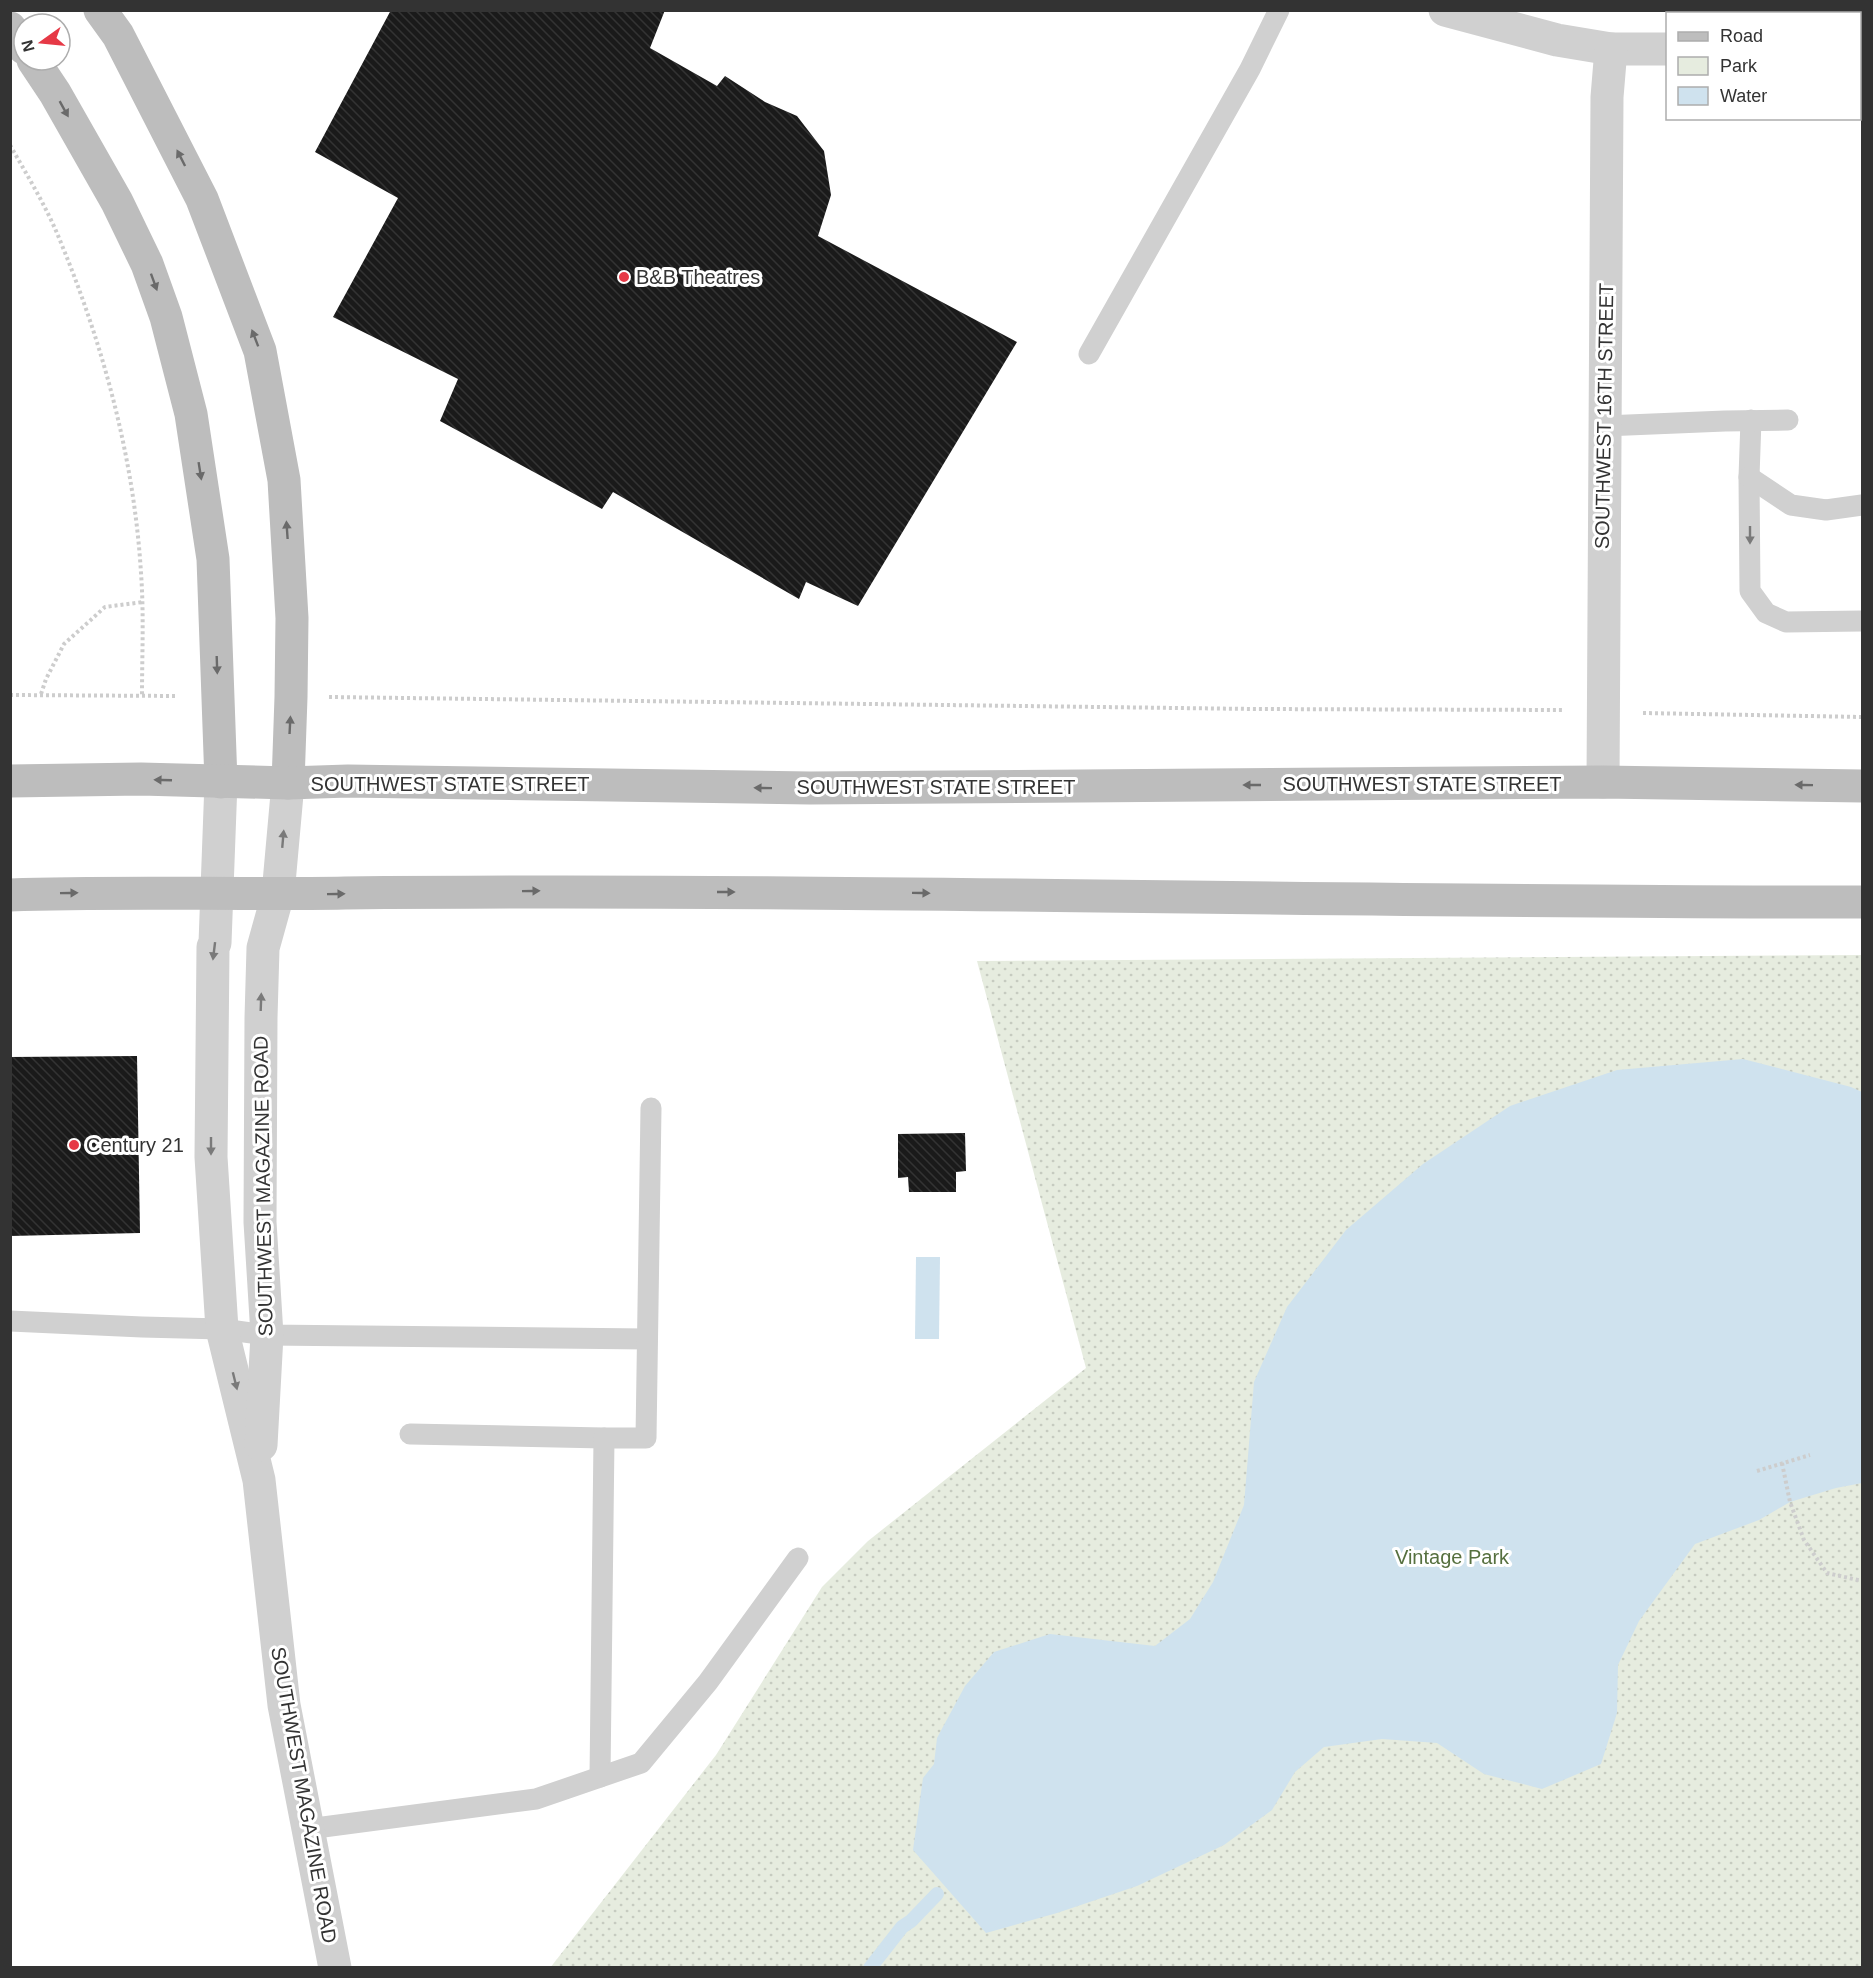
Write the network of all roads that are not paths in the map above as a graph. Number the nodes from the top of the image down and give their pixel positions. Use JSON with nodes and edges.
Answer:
{"nodes":[{"id":1,"x":100,"y":10,"type":"edge"},
{"id":2,"x":1279,"y":10,"type":"edge"},
{"id":3,"x":1445,"y":10,"type":"edge"},
{"id":4,"x":1666,"y":49,"type":"edge"},
{"id":5,"x":1611,"y":50,"type":"junction"},
{"id":6,"x":41,"y":72,"type":"edge"},
{"id":7,"x":1089,"y":354,"type":"dead end"},
{"id":8,"x":1751,"y":420,"type":"junction"},
{"id":9,"x":1788,"y":420,"type":"dead end"},
{"id":10,"x":1604,"y":426,"type":"junction"},
{"id":11,"x":1749,"y":477,"type":"junction"},
{"id":12,"x":1863,"y":505,"type":"edge"},
{"id":13,"x":1863,"y":621,"type":"edge"},
{"id":14,"x":10,"y":781,"type":"edge"},
{"id":15,"x":221,"y":782,"type":"junction"},
{"id":16,"x":1603,"y":782,"type":"junction"},
{"id":17,"x":288,"y":783,"type":"junction"},
{"id":18,"x":1863,"y":786,"type":"edge"},
{"id":19,"x":218,"y":893,"type":"junction"},
{"id":20,"x":278,"y":894,"type":"junction"},
{"id":21,"x":10,"y":895,"type":"edge"},
{"id":22,"x":1863,"y":902,"type":"edge"},
{"id":23,"x":651,"y":1108,"type":"dead end"},
{"id":24,"x":10,"y":1321,"type":"edge"},
{"id":25,"x":222,"y":1329,"type":"junction"},
{"id":26,"x":267,"y":1335,"type":"junction"},
{"id":27,"x":647,"y":1339,"type":"junction"},
{"id":28,"x":410,"y":1434,"type":"dead end"},
{"id":29,"x":604,"y":1438,"type":"junction"},
{"id":30,"x":259,"y":1480,"type":"junction"},
{"id":31,"x":798,"y":1558,"type":"dead end"},
{"id":32,"x":600,"y":1777,"type":"junction"},
{"id":33,"x":308,"y":1830,"type":"junction"},
{"id":34,"x":335,"y":1968,"type":"edge"}],
"edges":[{"from":17,"to":1,"type":"main road","one_way":true},
{"from":2,"to":7,"type":"lane"},
{"from":3,"to":5,"type":"street"},
{"from":4,"to":5,"type":"street"},
{"from":5,"to":10,"type":"street","name":"SOUTHWEST 16TH STREET"},
{"from":6,"to":15,"type":"main road","one_way":true},
{"from":8,"to":9,"type":"lane"},
{"from":8,"to":10,"type":"lane"},
{"from":8,"to":11,"type":"lane"},
{"from":10,"to":16,"type":"street","name":"SOUTHWEST 16TH STREET"},
{"from":11,"to":12,"type":"lane"},
{"from":11,"to":13,"type":"lane","one_way":true},
{"from":15,"to":14,"type":"main road","name":"SOUTHWEST STATE STREET","one_way":true},
{"from":15,"to":17,"type":"main road","name":"SOUTHWEST STATE STREET"},
{"from":15,"to":19,"type":"street","name":"SOUTHWEST MAGAZINE ROAD"},
{"from":16,"to":17,"type":"main road","name":"SOUTHWEST STATE STREET","one_way":true},
{"from":18,"to":16,"type":"main road","name":"SOUTHWEST STATE STREET","one_way":true},
{"from":20,"to":17,"type":"street","name":"SOUTHWEST MAGAZINE ROAD","one_way":true},
{"from":19,"to":20,"type":"main road"},
{"from":21,"to":19,"type":"main road","one_way":true},
{"from":19,"to":25,"type":"street","name":"SOUTHWEST MAGAZINE ROAD","one_way":true},
{"from":20,"to":22,"type":"main road","one_way":true},
{"from":26,"to":20,"type":"street","name":"SOUTHWEST MAGAZINE ROAD","one_way":true},
{"from":23,"to":27,"type":"lane"},
{"from":24,"to":25,"type":"lane"},
{"from":25,"to":26,"type":"lane"},
{"from":25,"to":30,"type":"street","name":"SOUTHWEST MAGAZINE ROAD","one_way":true},
{"from":26,"to":27,"type":"lane"},
{"from":26,"to":30,"type":"street","name":"SOUTHWEST MAGAZINE ROAD"},
{"from":27,"to":29,"type":"lane"},
{"from":28,"to":29,"type":"lane"},
{"from":29,"to":32,"type":"lane"},
{"from":30,"to":33,"type":"street","name":"SOUTHWEST MAGAZINE ROAD"},
{"from":31,"to":32,"type":"lane"},
{"from":32,"to":33,"type":"lane"},
{"from":33,"to":34,"type":"street","name":"SOUTHWEST MAGAZINE ROAD"}]}
